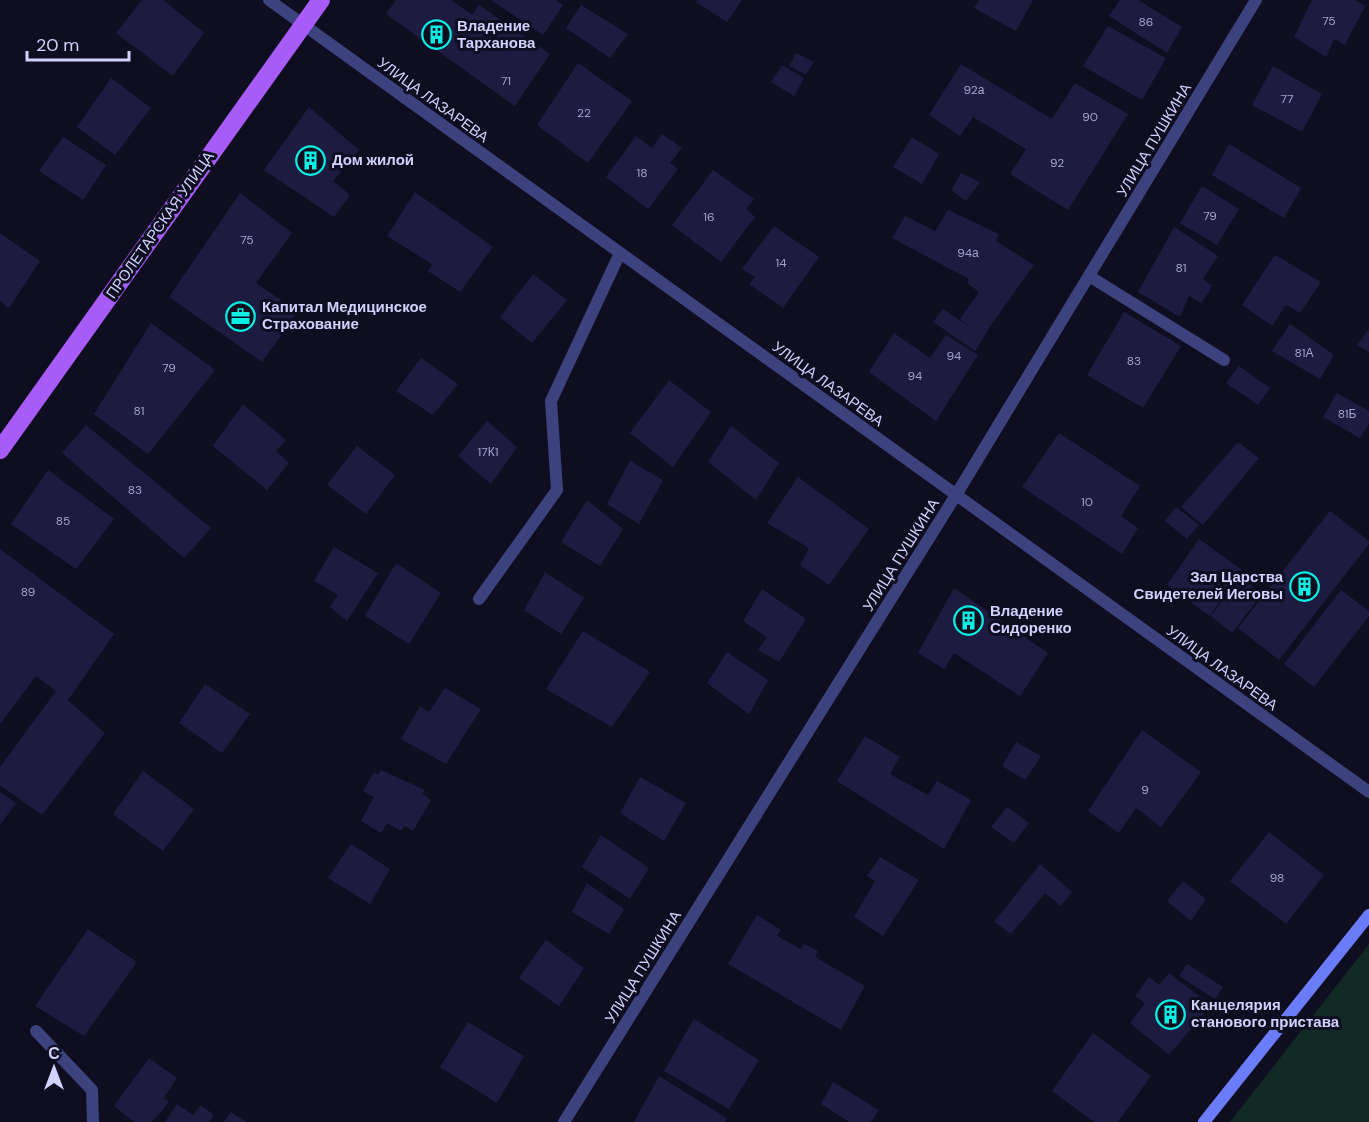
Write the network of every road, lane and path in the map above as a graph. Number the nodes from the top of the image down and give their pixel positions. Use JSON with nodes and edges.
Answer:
{"nodes":[{"id":1,"x":269,"y":0,"type":"edge"},
{"id":2,"x":321,"y":0,"type":"edge"},
{"id":3,"x":1256,"y":0,"type":"edge"},
{"id":4,"x":303,"y":24,"type":"junction"},
{"id":5,"x":620,"y":253,"type":"junction"},
{"id":6,"x":1089,"y":276,"type":"junction"},
{"id":7,"x":1224,"y":360,"type":"dead end"},
{"id":8,"x":0,"y":450,"type":"edge"},
{"id":9,"x":956,"y":495,"type":"junction"},
{"id":10,"x":479,"y":599,"type":"dead end"},
{"id":11,"x":1369,"y":792,"type":"edge"},
{"id":12,"x":1369,"y":915,"type":"edge"},
{"id":13,"x":36,"y":1031,"type":"dead end"},
{"id":14,"x":93,"y":1122,"type":"edge"},
{"id":15,"x":564,"y":1122,"type":"edge"},
{"id":16,"x":1204,"y":1122,"type":"edge"}],
"edges":[{"from":1,"to":4,"type":"street","name":"УЛИЦА ЛАЗАРЕВА"},
{"from":2,"to":4,"type":"main road","name":"ПРОЛЕТАРСКАЯ УЛИЦА"},
{"from":3,"to":6,"type":"street","name":"УЛИЦА ПУШКИНА"},
{"from":4,"to":5,"type":"street","name":"УЛИЦА ЛАЗАРЕВА"},
{"from":4,"to":8,"type":"main road","name":"ПРОЛЕТАРСКАЯ УЛИЦА"},
{"from":5,"to":9,"type":"street","name":"УЛИЦА ЛАЗАРЕВА"},
{"from":5,"to":10,"type":"street"},
{"from":6,"to":7,"type":"street"},
{"from":6,"to":9,"type":"street","name":"УЛИЦА ПУШКИНА"},
{"from":9,"to":11,"type":"street","name":"УЛИЦА ЛАЗАРЕВА"},
{"from":9,"to":15,"type":"street","name":"УЛИЦА ПУШКИНА"},
{"from":12,"to":16,"type":"street"},
{"from":13,"to":14,"type":"street"}]}
